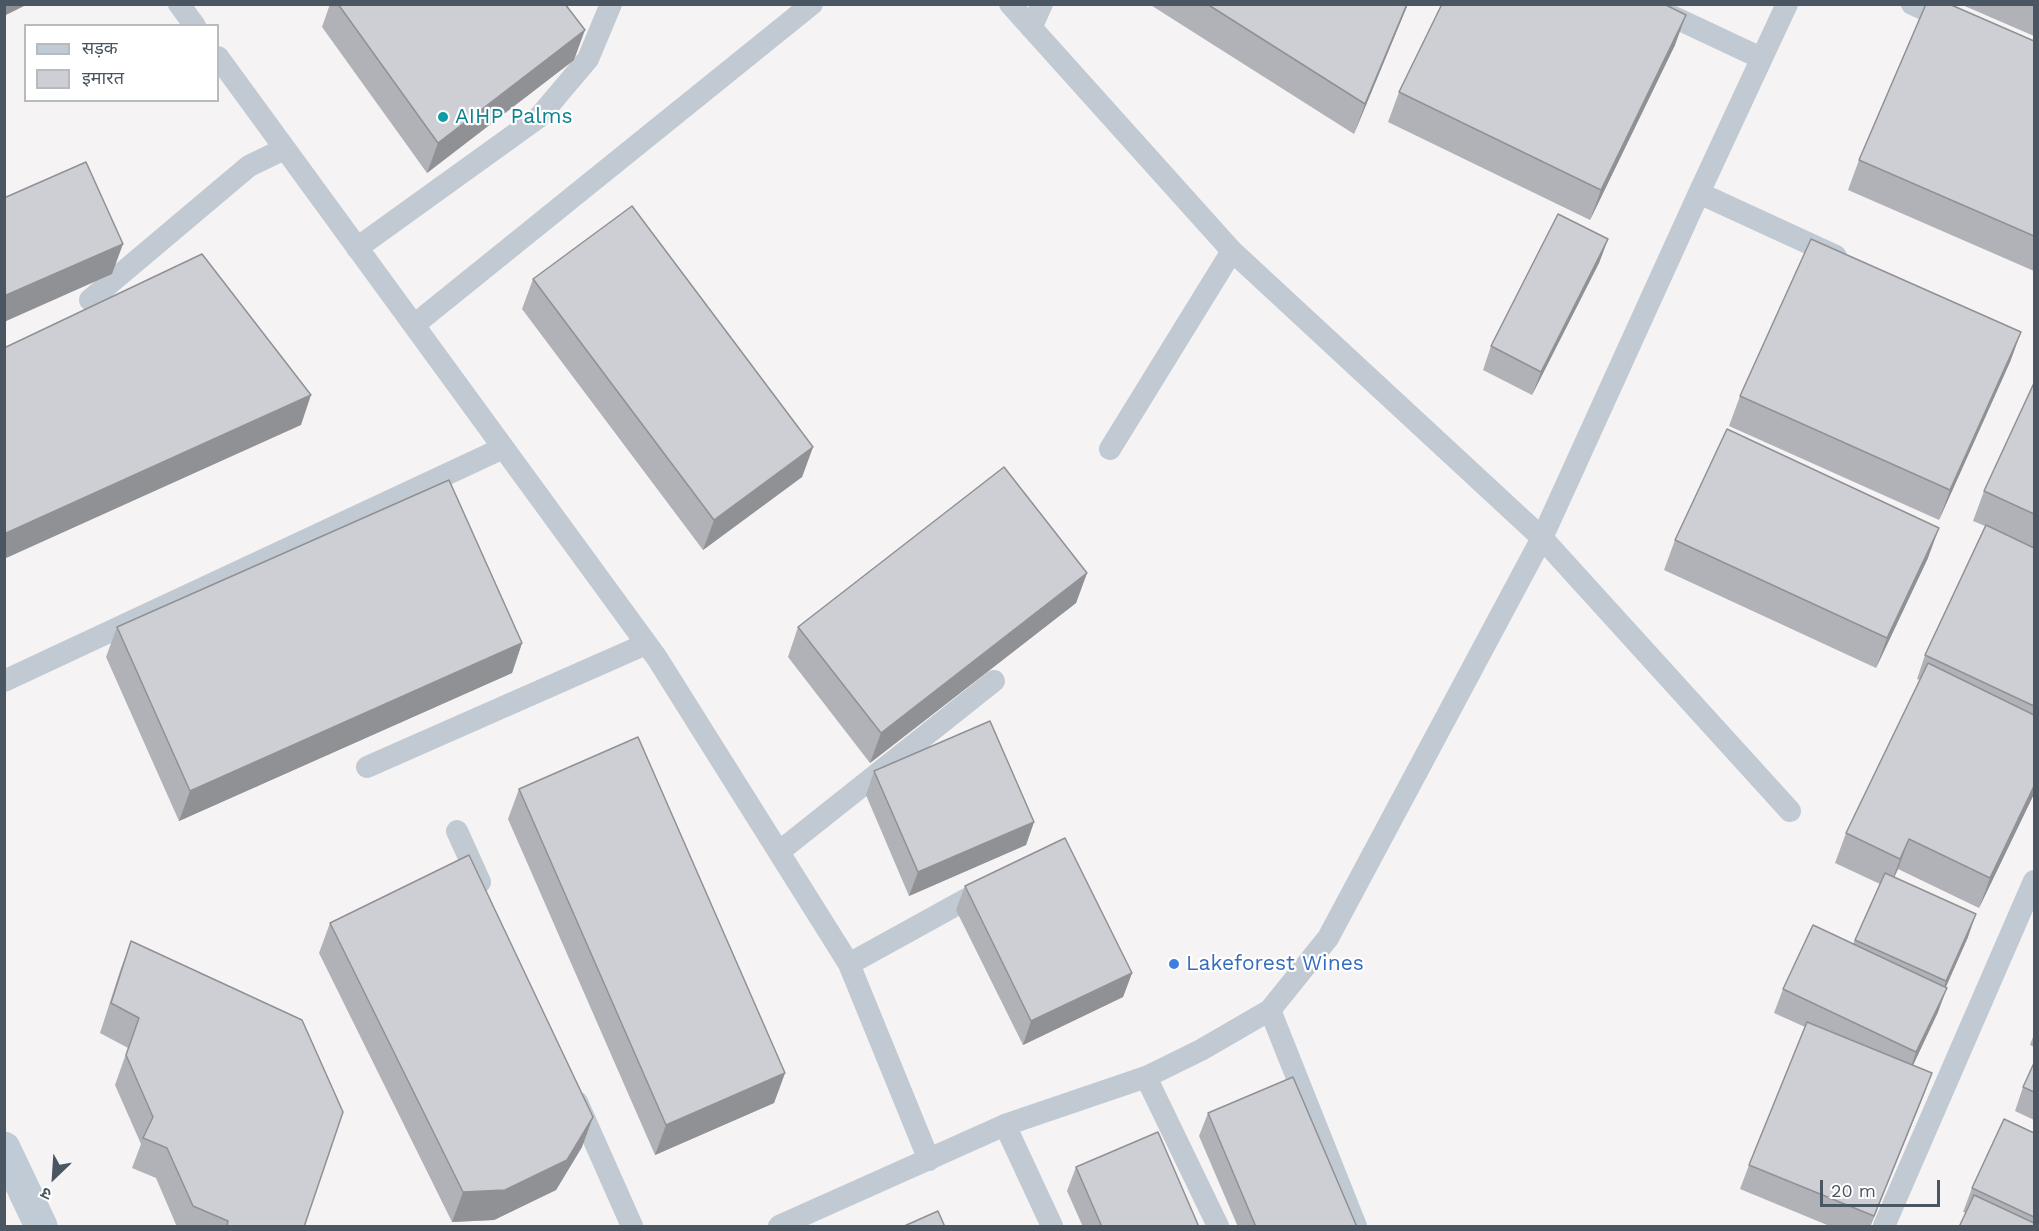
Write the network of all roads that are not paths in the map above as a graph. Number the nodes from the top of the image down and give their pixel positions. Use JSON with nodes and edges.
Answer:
{"nodes":[{"id":1,"x":179,"y":4,"type":"edge"},
{"id":2,"x":611,"y":4,"type":"edge"},
{"id":3,"x":812,"y":4,"type":"edge"},
{"id":4,"x":1010,"y":4,"type":"edge"},
{"id":5,"x":1042,"y":4,"type":"edge"},
{"id":6,"x":1646,"y":4,"type":"edge"},
{"id":7,"x":1787,"y":4,"type":"edge"},
{"id":8,"x":1912,"y":4,"type":"edge"},
{"id":9,"x":194,"y":24,"type":"edge"},
{"id":10,"x":1031,"y":28,"type":"junction"},
{"id":11,"x":1973,"y":31,"type":"edge"},
{"id":12,"x":219,"y":58,"type":"edge"},
{"id":13,"x":1761,"y":58,"type":"junction"},
{"id":14,"x":284,"y":148,"type":"junction"},
{"id":15,"x":1699,"y":193,"type":"junction"},
{"id":16,"x":357,"y":248,"type":"junction"},
{"id":17,"x":1232,"y":251,"type":"junction"},
{"id":18,"x":1854,"y":264,"type":"edge"},
{"id":19,"x":90,"y":300,"type":"dead end"},
{"id":20,"x":414,"y":326,"type":"junction"},
{"id":21,"x":503,"y":448,"type":"junction"},
{"id":22,"x":1110,"y":449,"type":"dead end"},
{"id":23,"x":1542,"y":538,"type":"junction"},
{"id":24,"x":646,"y":644,"type":"junction"},
{"id":25,"x":4,"y":681,"type":"edge"},
{"id":26,"x":994,"y":681,"type":"edge"},
{"id":27,"x":368,"y":767,"type":"dead end"},
{"id":28,"x":1790,"y":811,"type":"dead end"},
{"id":29,"x":457,"y":831,"type":"dead end"},
{"id":30,"x":780,"y":851,"type":"junction"},
{"id":31,"x":1000,"y":881,"type":"edge"},
{"id":32,"x":2034,"y":881,"type":"edge"},
{"id":33,"x":486,"y":896,"type":"edge"},
{"id":34,"x":849,"y":964,"type":"junction"},
{"id":35,"x":1270,"y":1010,"type":"junction"},
{"id":36,"x":1146,"y":1077,"type":"junction"},
{"id":37,"x":568,"y":1082,"type":"edge"},
{"id":38,"x":1005,"y":1125,"type":"junction"},
{"id":39,"x":4,"y":1148,"type":"edge"},
{"id":40,"x":929,"y":1160,"type":"junction"},
{"id":41,"x":41,"y":1227,"type":"edge"},
{"id":42,"x":632,"y":1227,"type":"edge"},
{"id":43,"x":779,"y":1227,"type":"edge"},
{"id":44,"x":1052,"y":1227,"type":"edge"},
{"id":45,"x":1218,"y":1227,"type":"edge"},
{"id":46,"x":1356,"y":1227,"type":"edge"},
{"id":47,"x":1884,"y":1227,"type":"edge"}],
"edges":[{"from":1,"to":9,"type":"lane"},
{"from":2,"to":16,"type":"lane"},
{"from":3,"to":20,"type":"lane"},
{"from":4,"to":10,"type":"lane"},
{"from":5,"to":10,"type":"lane"},
{"from":6,"to":13,"type":"lane"},
{"from":7,"to":13,"type":"lane"},
{"from":8,"to":11,"type":"lane"},
{"from":10,"to":17,"type":"lane"},
{"from":12,"to":14,"type":"lane"},
{"from":13,"to":15,"type":"lane"},
{"from":14,"to":16,"type":"lane"},
{"from":14,"to":19,"type":"lane"},
{"from":15,"to":18,"type":"lane"},
{"from":15,"to":23,"type":"lane"},
{"from":16,"to":20,"type":"lane"},
{"from":17,"to":22,"type":"lane"},
{"from":17,"to":23,"type":"lane"},
{"from":20,"to":21,"type":"lane"},
{"from":21,"to":24,"type":"lane"},
{"from":21,"to":25,"type":"lane"},
{"from":23,"to":28,"type":"lane"},
{"from":23,"to":35,"type":"lane"},
{"from":24,"to":27,"type":"lane"},
{"from":24,"to":30,"type":"lane"},
{"from":26,"to":30,"type":"lane"},
{"from":29,"to":33,"type":"lane"},
{"from":30,"to":34,"type":"lane"},
{"from":31,"to":34,"type":"lane"},
{"from":32,"to":47,"type":"lane"},
{"from":34,"to":40,"type":"lane"},
{"from":35,"to":36,"type":"lane"},
{"from":35,"to":46,"type":"lane"},
{"from":36,"to":38,"type":"lane"},
{"from":36,"to":45,"type":"lane"},
{"from":37,"to":42,"type":"lane"},
{"from":38,"to":40,"type":"lane"},
{"from":38,"to":44,"type":"lane"},
{"from":39,"to":41,"type":"street"},
{"from":40,"to":43,"type":"lane"}]}
